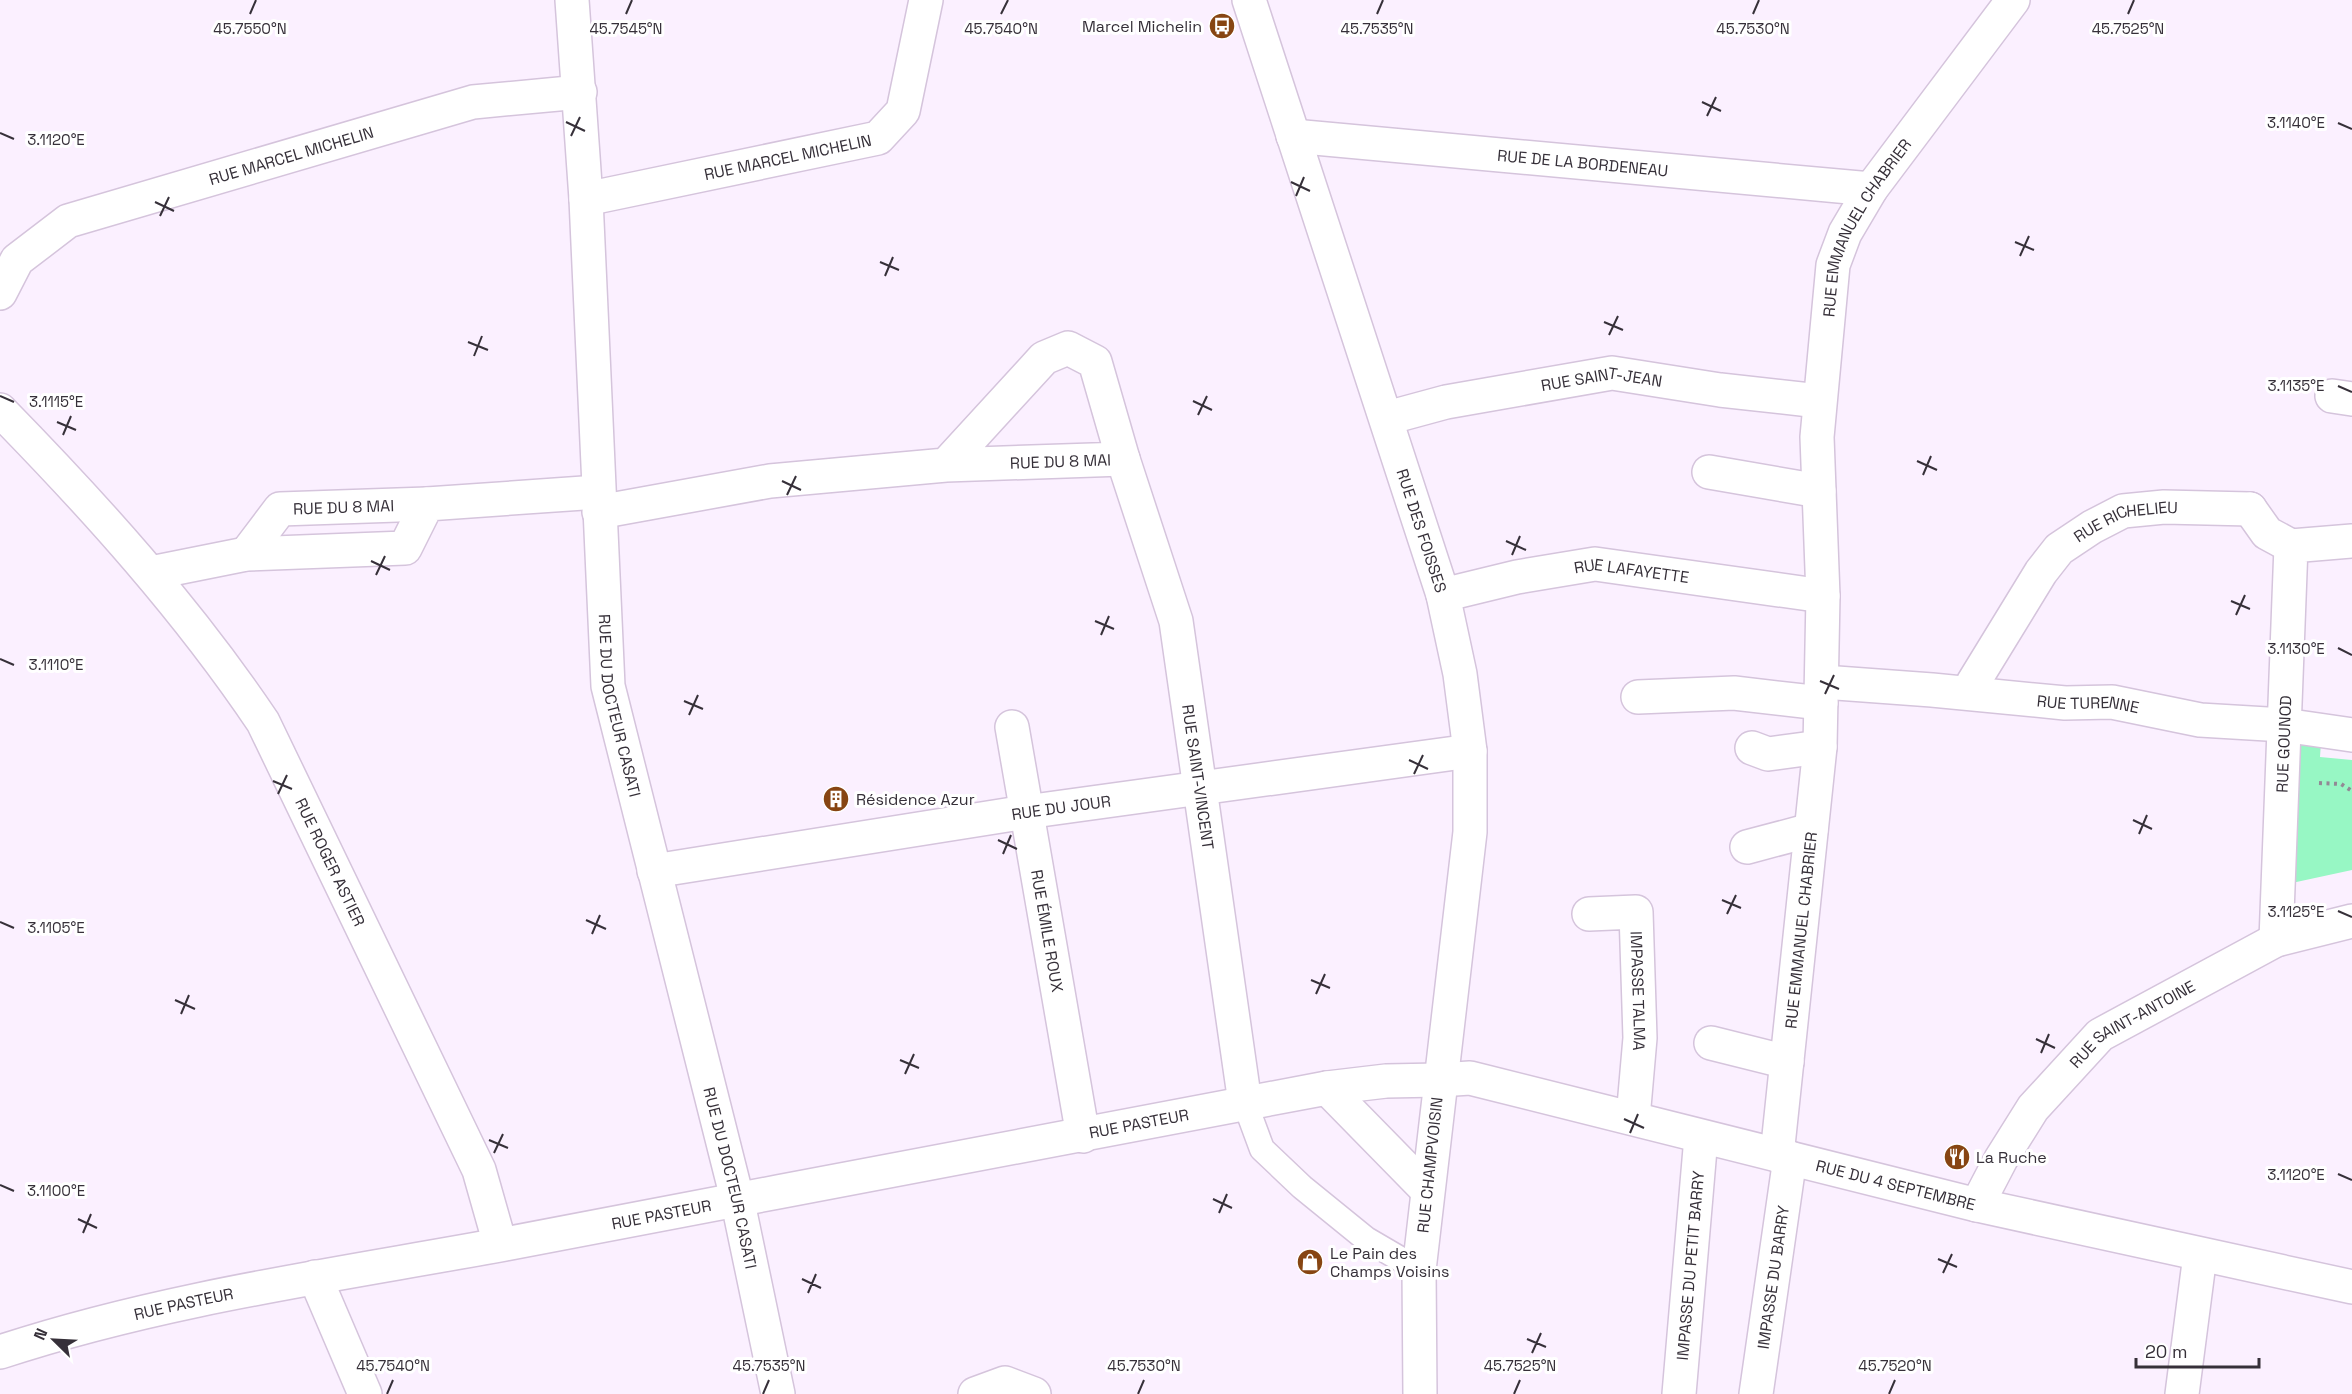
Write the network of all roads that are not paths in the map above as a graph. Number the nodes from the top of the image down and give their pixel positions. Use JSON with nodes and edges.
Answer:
{"nodes":[{"id":1,"x":572,"y":0,"type":"edge"},
{"id":2,"x":926,"y":0,"type":"edge"},
{"id":3,"x":1249,"y":0,"type":"edge"},
{"id":4,"x":2013,"y":0,"type":"edge"},
{"id":5,"x":580,"y":92,"type":"junction"},
{"id":6,"x":1293,"y":136,"type":"junction"},
{"id":7,"x":1871,"y":189,"type":"junction"},
{"id":8,"x":586,"y":199,"type":"junction"},
{"id":9,"x":9,"y":259,"type":"edge"},
{"id":10,"x":0,"y":293,"type":"edge"},
{"id":11,"x":1819,"y":400,"type":"junction"},
{"id":12,"x":0,"y":410,"type":"edge"},
{"id":13,"x":1387,"y":417,"type":"junction"},
{"id":14,"x":1123,"y":459,"type":"junction"},
{"id":15,"x":946,"y":465,"type":"junction"},
{"id":16,"x":1709,"y":472,"type":"dead end"},
{"id":17,"x":1819,"y":491,"type":"junction"},
{"id":18,"x":598,"y":502,"type":"junction"},
{"id":19,"x":427,"y":504,"type":"junction"},
{"id":20,"x":2352,"y":541,"type":"edge"},
{"id":21,"x":2291,"y":546,"type":"junction"},
{"id":22,"x":246,"y":554,"type":"junction"},
{"id":23,"x":151,"y":573,"type":"junction"},
{"id":24,"x":1443,"y":596,"type":"junction"},
{"id":25,"x":1822,"y":596,"type":"junction"},
{"id":26,"x":1822,"y":693,"type":"junction"},
{"id":27,"x":1973,"y":693,"type":"junction"},
{"id":28,"x":1638,"y":697,"type":"dead end"},
{"id":29,"x":2284,"y":725,"type":"junction"},
{"id":30,"x":1012,"y":727,"type":"dead end"},
{"id":31,"x":2352,"y":735,"type":"edge"},
{"id":32,"x":1820,"y":747,"type":"junction"},
{"id":33,"x":1752,"y":748,"type":"dead end"},
{"id":34,"x":1470,"y":751,"type":"junction"},
{"id":35,"x":1199,"y":787,"type":"junction"},
{"id":36,"x":1026,"y":812,"type":"junction"},
{"id":37,"x":1811,"y":830,"type":"junction"},
{"id":38,"x":1747,"y":848,"type":"dead end"},
{"id":39,"x":654,"y":871,"type":"junction"},
{"id":40,"x":1589,"y":914,"type":"dead end"},
{"id":41,"x":2352,"y":921,"type":"edge"},
{"id":42,"x":2276,"y":940,"type":"junction"},
{"id":43,"x":1711,"y":1043,"type":"dead end"},
{"id":44,"x":1787,"y":1062,"type":"junction"},
{"id":45,"x":1439,"y":1080,"type":"junction"},
{"id":46,"x":1327,"y":1088,"type":"junction"},
{"id":47,"x":1245,"y":1103,"type":"junction"},
{"id":48,"x":1633,"y":1118,"type":"junction"},
{"id":49,"x":1083,"y":1136,"type":"junction"},
{"id":50,"x":1701,"y":1137,"type":"junction"},
{"id":51,"x":1783,"y":1157,"type":"junction"},
{"id":52,"x":1426,"y":1189,"type":"junction"},
{"id":53,"x":737,"y":1198,"type":"junction"},
{"id":54,"x":1977,"y":1205,"type":"junction"},
{"id":55,"x":500,"y":1245,"type":"junction"},
{"id":56,"x":2200,"y":1255,"type":"junction"},
{"id":57,"x":1419,"y":1270,"type":"junction"},
{"id":58,"x":315,"y":1276,"type":"junction"},
{"id":59,"x":2352,"y":1287,"type":"edge"},
{"id":60,"x":0,"y":1352,"type":"edge"},
{"id":61,"x":365,"y":1394,"type":"edge"},
{"id":62,"x":778,"y":1394,"type":"edge"},
{"id":63,"x":975,"y":1394,"type":"edge"},
{"id":64,"x":1034,"y":1394,"type":"edge"},
{"id":65,"x":1420,"y":1394,"type":"edge"},
{"id":66,"x":1679,"y":1394,"type":"edge"},
{"id":67,"x":1756,"y":1394,"type":"edge"},
{"id":68,"x":2182,"y":1394,"type":"edge"}],
"edges":[{"from":1,"to":5,"type":"street","name":"RUE DU DOCTEUR CASATI"},
{"from":2,"to":8,"type":"street","name":"RUE MARCEL MICHELIN"},
{"from":3,"to":6,"type":"street","name":"RUE DES FOISSES"},
{"from":4,"to":7,"type":"street","name":"RUE EMMANUEL CHABRIER"},
{"from":5,"to":8,"type":"street","name":"RUE DU DOCTEUR CASATI"},
{"from":5,"to":9,"type":"street","name":"RUE MARCEL MICHELIN"},
{"from":6,"to":7,"type":"street","name":"RUE DE LA BORDENEAU"},
{"from":6,"to":13,"type":"street","name":"RUE DES FOISSES"},
{"from":7,"to":11,"type":"street","name":"RUE EMMANUEL CHABRIER"},
{"from":8,"to":18,"type":"street","name":"RUE DU DOCTEUR CASATI"},
{"from":9,"to":10,"type":"street","name":"RUE MARCEL MICHELIN"},
{"from":11,"to":13,"type":"street","name":"RUE SAINT-JEAN"},
{"from":11,"to":17,"type":"street","name":"RUE EMMANUEL CHABRIER"},
{"from":12,"to":23,"type":"street","name":"RUE ROGER ASTIER"},
{"from":13,"to":24,"type":"street","name":"RUE DES FOISSES"},
{"from":14,"to":15,"type":"street","name":"RUE DU 8 MAI"},
{"from":14,"to":15,"type":"street","name":"RUE DU 8 MAI"},
{"from":14,"to":35,"type":"street","name":"RUE SAINT-VINCENT"},
{"from":15,"to":18,"type":"street","name":"RUE DU 8 MAI"},
{"from":16,"to":17,"type":"street"},
{"from":17,"to":25,"type":"street","name":"RUE EMMANUEL CHABRIER"},
{"from":18,"to":19,"type":"street","name":"RUE DU 8 MAI"},
{"from":18,"to":39,"type":"street","name":"RUE DU DOCTEUR CASATI"},
{"from":19,"to":22,"type":"street","name":"RUE DU 8 MAI"},
{"from":19,"to":22,"type":"street"},
{"from":20,"to":21,"type":"street"},
{"from":21,"to":27,"type":"street","name":"RUE RICHELIEU"},
{"from":21,"to":29,"type":"street","name":"RUE GOUNOD"},
{"from":22,"to":23,"type":"street"},
{"from":23,"to":55,"type":"street","name":"RUE ROGER ASTIER"},
{"from":24,"to":25,"type":"street","name":"RUE LAFAYETTE"},
{"from":24,"to":34,"type":"street","name":"RUE DES FOISSES"},
{"from":25,"to":26,"type":"street","name":"RUE EMMANUEL CHABRIER"},
{"from":26,"to":27,"type":"street","name":"RUE TURENNE"},
{"from":26,"to":28,"type":"street"},
{"from":26,"to":32,"type":"street","name":"RUE EMMANUEL CHABRIER"},
{"from":27,"to":29,"type":"street","name":"RUE TURENNE"},
{"from":29,"to":31,"type":"street","name":"RUE TURENNE"},
{"from":29,"to":42,"type":"street","name":"RUE GOUNOD"},
{"from":30,"to":36,"type":"street","name":"RUE ÉMILE ROUX"},
{"from":32,"to":33,"type":"street"},
{"from":32,"to":37,"type":"street","name":"RUE EMMANUEL CHABRIER"},
{"from":34,"to":35,"type":"street","name":"RUE DU JOUR"},
{"from":34,"to":45,"type":"street","name":"RUE DES FOISSES"},
{"from":35,"to":36,"type":"street","name":"RUE DU JOUR"},
{"from":35,"to":47,"type":"street","name":"RUE SAINT-VINCENT"},
{"from":36,"to":39,"type":"street","name":"RUE DU JOUR"},
{"from":36,"to":49,"type":"street","name":"RUE ÉMILE ROUX"},
{"from":37,"to":38,"type":"street"},
{"from":37,"to":44,"type":"street","name":"RUE EMMANUEL CHABRIER"},
{"from":39,"to":53,"type":"street","name":"RUE DU DOCTEUR CASATI"},
{"from":40,"to":48,"type":"street","name":"IMPASSE TALMA"},
{"from":41,"to":42,"type":"street","name":"RUE SAINT-ANTOINE"},
{"from":42,"to":54,"type":"street","name":"RUE SAINT-ANTOINE"},
{"from":43,"to":44,"type":"street"},
{"from":44,"to":51,"type":"street","name":"RUE EMMANUEL CHABRIER"},
{"from":45,"to":46,"type":"street","name":"RUE PASTEUR"},
{"from":45,"to":48,"type":"street","name":"RUE DU 4 SEPTEMBRE"},
{"from":45,"to":52,"type":"street","name":"RUE CHAMPVOISIN"},
{"from":46,"to":47,"type":"street","name":"RUE PASTEUR"},
{"from":46,"to":52,"type":"street"},
{"from":47,"to":49,"type":"street","name":"RUE PASTEUR"},
{"from":47,"to":57,"type":"lane"},
{"from":48,"to":50,"type":"street","name":"RUE DU 4 SEPTEMBRE"},
{"from":49,"to":53,"type":"street","name":"RUE PASTEUR"},
{"from":50,"to":51,"type":"street","name":"RUE DU 4 SEPTEMBRE"},
{"from":50,"to":66,"type":"street","name":"IMPASSE DU PETIT BARRY"},
{"from":51,"to":54,"type":"street","name":"RUE DU 4 SEPTEMBRE"},
{"from":51,"to":67,"type":"street","name":"IMPASSE DU BARRY"},
{"from":52,"to":57,"type":"street","name":"RUE CHAMPVOISIN"},
{"from":53,"to":55,"type":"street","name":"RUE PASTEUR"},
{"from":53,"to":62,"type":"street","name":"RUE DU DOCTEUR CASATI"},
{"from":54,"to":56,"type":"street","name":"RUE DU 4 SEPTEMBRE"},
{"from":55,"to":58,"type":"street","name":"RUE PASTEUR"},
{"from":56,"to":59,"type":"street","name":"RUE DU 4 SEPTEMBRE"},
{"from":56,"to":68,"type":"street"},
{"from":57,"to":65,"type":"street","name":"RUE CHAMPVOISIN"},
{"from":58,"to":60,"type":"street","name":"RUE PASTEUR"},
{"from":58,"to":61,"type":"street"},
{"from":63,"to":64,"type":"street"}]}
